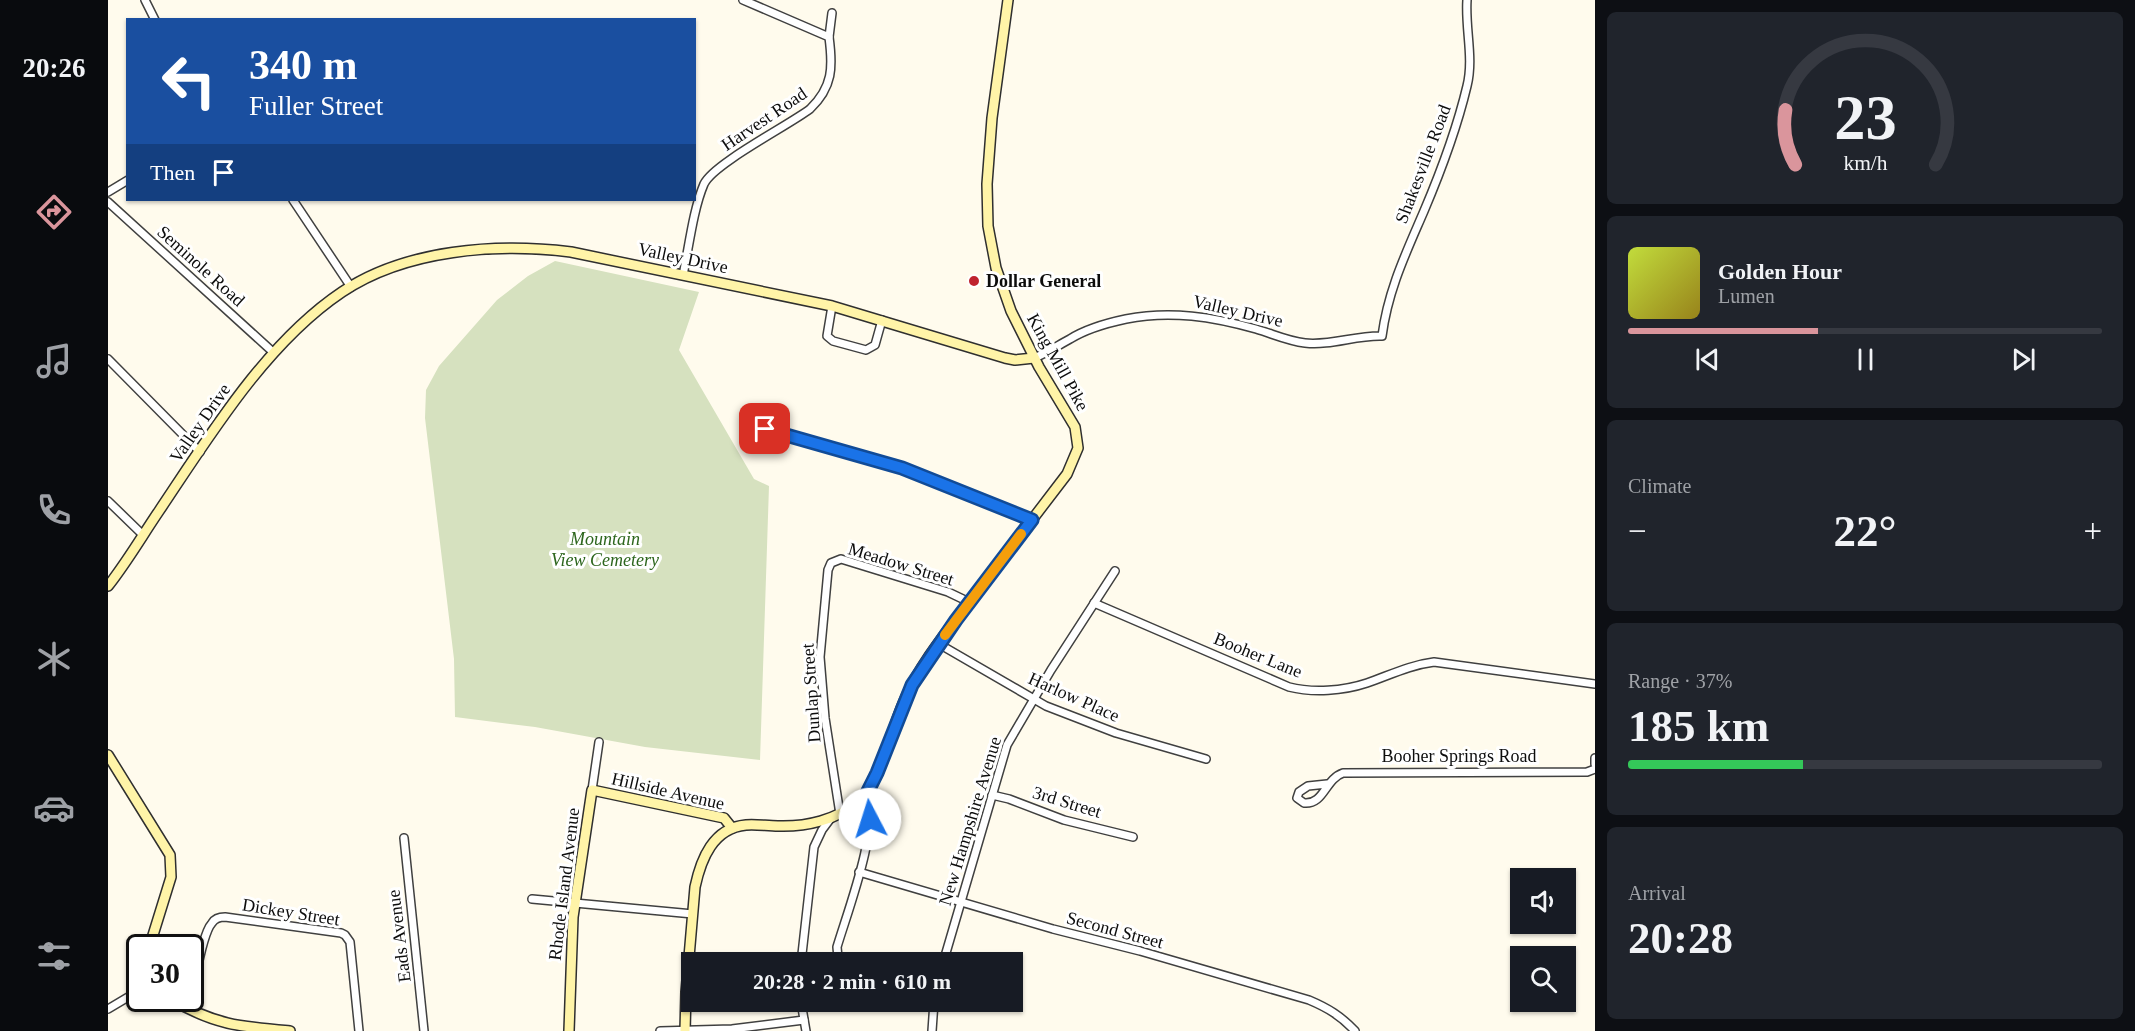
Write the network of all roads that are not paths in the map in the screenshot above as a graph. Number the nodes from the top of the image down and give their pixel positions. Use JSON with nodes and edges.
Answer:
{"nodes":[{"id":1,"x":145,"y":0,"type":"edge"},
{"id":2,"x":743,"y":0,"type":"edge"},
{"id":3,"x":1008,"y":0,"type":"edge"},
{"id":4,"x":1467,"y":0,"type":"edge"},
{"id":5,"x":832,"y":14,"type":"dead end"},
{"id":6,"x":154,"y":18,"type":"edge"},
{"id":7,"x":829,"y":37,"type":"junction"},
{"id":8,"x":126,"y":181,"type":"edge"},
{"id":9,"x":108,"y":192,"type":"edge"},
{"id":10,"x":294,"y":201,"type":"edge"},
{"id":11,"x":108,"y":202,"type":"edge"},
{"id":12,"x":683,"y":275,"type":"junction"},
{"id":13,"x":351,"y":287,"type":"junction"},
{"id":14,"x":832,"y":306,"type":"junction"},
{"id":15,"x":882,"y":320,"type":"junction"},
{"id":16,"x":1382,"y":336,"type":"joint"},
{"id":17,"x":274,"y":353,"type":"junction"},
{"id":18,"x":1034,"y":358,"type":"junction"},
{"id":19,"x":108,"y":359,"type":"edge"},
{"id":20,"x":753,"y":425,"type":"dead end"},
{"id":21,"x":200,"y":452,"type":"junction"},
{"id":22,"x":108,"y":501,"type":"edge"},
{"id":23,"x":1032,"y":520,"type":"junction"},
{"id":24,"x":143,"y":535,"type":"junction"},
{"id":25,"x":828,"y":570,"type":"joint"},
{"id":26,"x":1114,"y":571,"type":"dead end"},
{"id":27,"x":108,"y":586,"type":"edge"},
{"id":28,"x":969,"y":602,"type":"junction"},
{"id":29,"x":1094,"y":603,"type":"junction"},
{"id":30,"x":939,"y":644,"type":"junction"},
{"id":31,"x":1595,"y":684,"type":"edge"},
{"id":32,"x":1033,"y":699,"type":"junction"},
{"id":33,"x":599,"y":742,"type":"dead end"},
{"id":34,"x":108,"y":755,"type":"edge"},
{"id":35,"x":1595,"y":758,"type":"edge"},
{"id":36,"x":1206,"y":759,"type":"dead end"},
{"id":37,"x":1595,"y":764,"type":"edge"},
{"id":38,"x":1595,"y":769,"type":"edge"},
{"id":39,"x":1327,"y":784,"type":"dead end"},
{"id":40,"x":592,"y":790,"type":"junction"},
{"id":41,"x":867,"y":793,"type":"junction"},
{"id":42,"x":992,"y":795,"type":"junction"},
{"id":43,"x":836,"y":816,"type":"junction"},
{"id":44,"x":732,"y":828,"type":"junction"},
{"id":45,"x":1133,"y":837,"type":"dead end"},
{"id":46,"x":404,"y":838,"type":"dead end"},
{"id":47,"x":859,"y":872,"type":"junction"},
{"id":48,"x":532,"y":899,"type":"dead end"},
{"id":49,"x":961,"y":902,"type":"junction"},
{"id":50,"x":575,"y":903,"type":"junction"},
{"id":51,"x":693,"y":914,"type":"junction"},
{"id":52,"x":153,"y":934,"type":"edge"},
{"id":53,"x":204,"y":945,"type":"edge"},
{"id":54,"x":802,"y":952,"type":"edge"},
{"id":55,"x":838,"y":952,"type":"edge"},
{"id":56,"x":946,"y":952,"type":"edge"},
{"id":57,"x":126,"y":998,"type":"edge"},
{"id":58,"x":108,"y":1009,"type":"edge"},
{"id":59,"x":198,"y":1012,"type":"edge"},
{"id":60,"x":803,"y":1012,"type":"edge"},
{"id":61,"x":933,"y":1012,"type":"edge"},
{"id":62,"x":804,"y":1020,"type":"junction"},
{"id":63,"x":253,"y":1029,"type":"edge"},
{"id":64,"x":290,"y":1031,"type":"edge"},
{"id":65,"x":359,"y":1031,"type":"edge"},
{"id":66,"x":424,"y":1031,"type":"edge"},
{"id":67,"x":569,"y":1031,"type":"edge"},
{"id":68,"x":660,"y":1031,"type":"edge"},
{"id":69,"x":685,"y":1031,"type":"edge"},
{"id":70,"x":806,"y":1031,"type":"edge"},
{"id":71,"x":932,"y":1031,"type":"edge"},
{"id":72,"x":1355,"y":1031,"type":"edge"}],
"edges":[{"from":1,"to":6,"type":"street"},
{"from":2,"to":7,"type":"street"},
{"from":3,"to":18,"type":"main road","name":"King Mill Pike"},
{"from":4,"to":16,"type":"street","name":"Shakesville Road"},
{"from":5,"to":7,"type":"street","name":"Harvest Road"},
{"from":7,"to":12,"type":"street","name":"Harvest Road"},
{"from":8,"to":9,"type":"street"},
{"from":10,"to":13,"type":"street"},
{"from":11,"to":17,"type":"street","name":"Seminole Road"},
{"from":12,"to":13,"type":"main road","name":"Valley Drive"},
{"from":12,"to":14,"type":"main road","name":"Valley Drive"},
{"from":13,"to":17,"type":"main road","name":"Valley Drive"},
{"from":14,"to":15,"type":"main road","name":"Valley Drive"},
{"from":14,"to":15,"type":"street"},
{"from":15,"to":18,"type":"main road","name":"Valley Drive"},
{"from":16,"to":18,"type":"street","name":"Valley Drive"},
{"from":17,"to":21,"type":"main road","name":"Valley Drive"},
{"from":18,"to":23,"type":"main road","name":"King Mill Pike"},
{"from":19,"to":21,"type":"street"},
{"from":20,"to":23,"type":"street"},
{"from":21,"to":24,"type":"main road","name":"Valley Drive"},
{"from":22,"to":24,"type":"street"},
{"from":23,"to":28,"type":"main road","name":"King Mill Pike"},
{"from":24,"to":27,"type":"main road","name":"Valley Drive"},
{"from":25,"to":28,"type":"street","name":"Meadow Street"},
{"from":25,"to":43,"type":"street","name":"Dunlap Street"},
{"from":26,"to":29,"type":"street","name":"New Hampshire Avenue"},
{"from":28,"to":30,"type":"main road","name":"King Mill Pike"},
{"from":29,"to":31,"type":"street","name":"Booher Lane"},
{"from":29,"to":32,"type":"street","name":"New Hampshire Avenue"},
{"from":30,"to":32,"type":"street","name":"Harlow Place"},
{"from":30,"to":41,"type":"main road","name":"King Mill Pike"},
{"from":32,"to":36,"type":"street","name":"Harlow Place"},
{"from":32,"to":42,"type":"street","name":"New Hampshire Avenue"},
{"from":33,"to":40,"type":"street","name":"Rhode Island Avenue"},
{"from":34,"to":52,"type":"main road"},
{"from":35,"to":37,"type":"street"},
{"from":38,"to":39,"type":"street","name":"Booher Springs Road"},
{"from":40,"to":44,"type":"main road","name":"Hillside Avenue"},
{"from":40,"to":50,"type":"main road","name":"Rhode Island Avenue"},
{"from":41,"to":43,"type":"main road","name":"King Mill Pike"},
{"from":41,"to":47,"type":"street"},
{"from":42,"to":45,"type":"street","name":"3rd Street"},
{"from":42,"to":49,"type":"street","name":"New Hampshire Avenue"},
{"from":43,"to":44,"type":"main road"},
{"from":43,"to":54,"type":"street"},
{"from":44,"to":51,"type":"main road"},
{"from":46,"to":66,"type":"street","name":"Eads Avenue"},
{"from":47,"to":49,"type":"street","name":"Second Street"},
{"from":47,"to":55,"type":"street"},
{"from":48,"to":50,"type":"street"},
{"from":49,"to":56,"type":"street","name":"New Hampshire Avenue"},
{"from":49,"to":72,"type":"street","name":"Second Street"},
{"from":50,"to":51,"type":"street"},
{"from":50,"to":67,"type":"main road","name":"Rhode Island Avenue"},
{"from":51,"to":69,"type":"main road"},
{"from":53,"to":65,"type":"street","name":"Dickey Street"},
{"from":57,"to":58,"type":"street"},
{"from":59,"to":63,"type":"main road"},
{"from":60,"to":62,"type":"street"},
{"from":61,"to":71,"type":"street"},
{"from":62,"to":69,"type":"street"},
{"from":62,"to":70,"type":"street"},
{"from":63,"to":64,"type":"main road"},
{"from":68,"to":69,"type":"street"}]}
